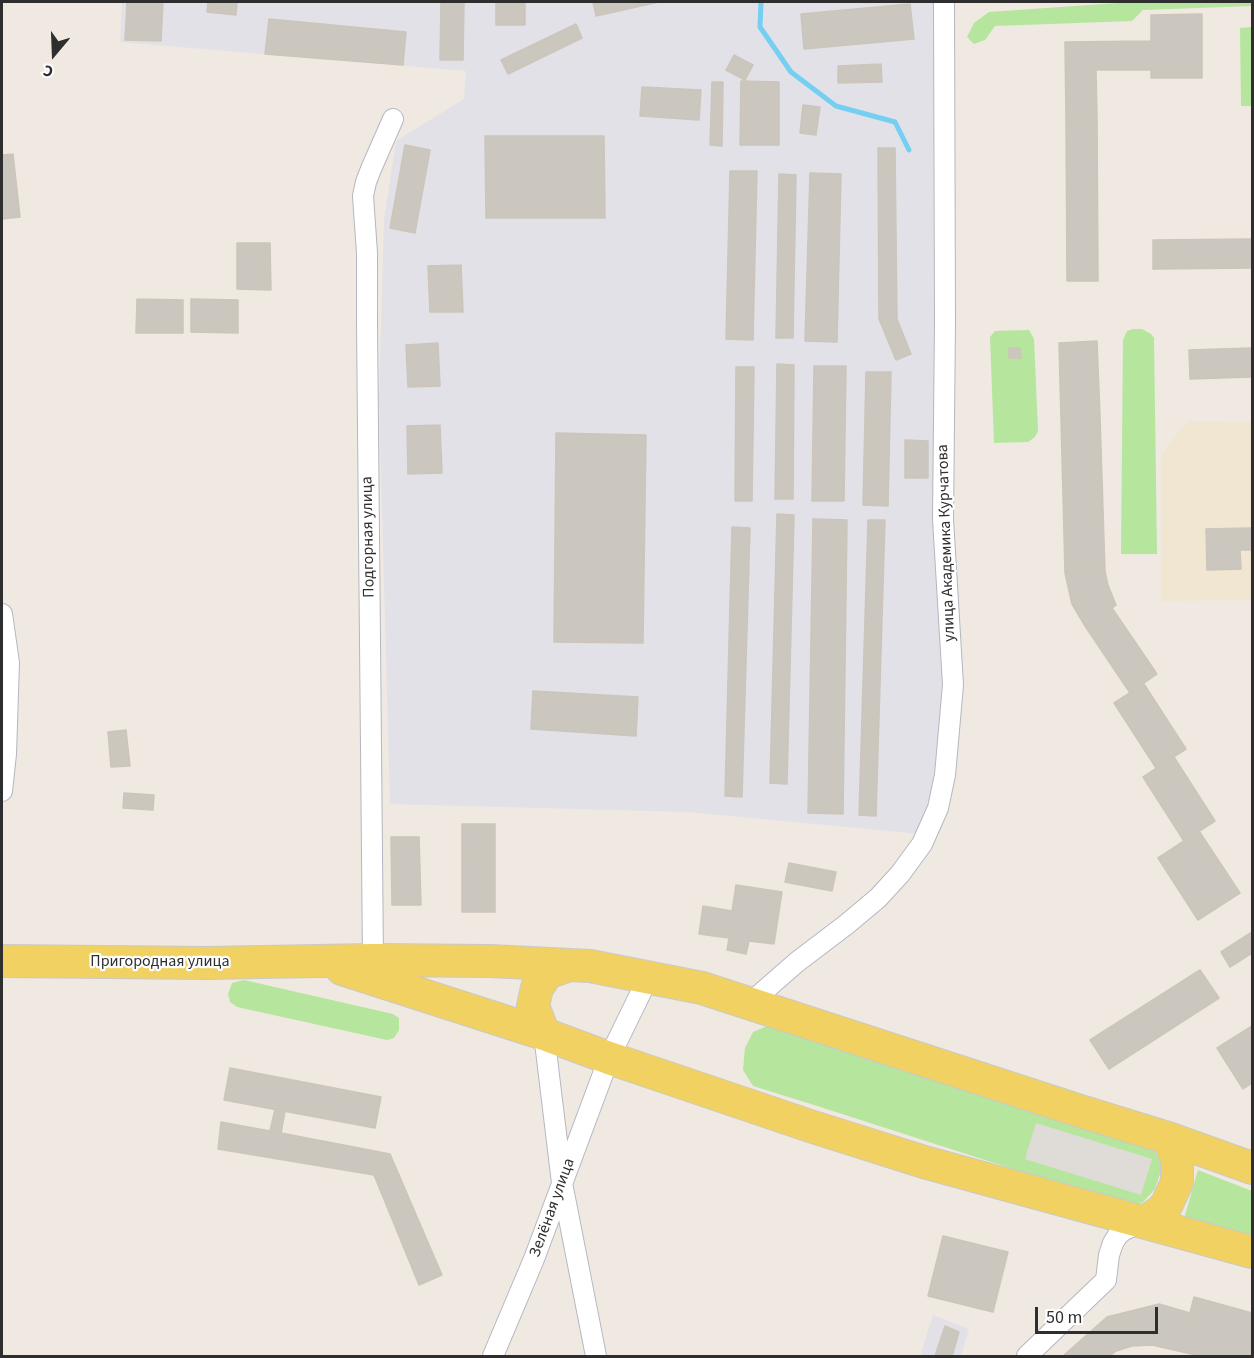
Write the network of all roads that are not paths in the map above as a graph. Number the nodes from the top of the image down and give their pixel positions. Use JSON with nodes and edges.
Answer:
{"nodes":[{"id":1,"x":944,"y":2,"type":"edge"},
{"id":2,"x":393,"y":119,"type":"dead end"},
{"id":3,"x":2,"y":614,"type":"edge"},
{"id":4,"x":2,"y":791,"type":"edge"},
{"id":5,"x":2,"y":960,"type":"edge"},
{"id":6,"x":373,"y":960,"type":"junction"},
{"id":7,"x":319,"y":961,"type":"junction"},
{"id":8,"x":570,"y":965,"type":"junction"},
{"id":9,"x":648,"y":978,"type":"junction"},
{"id":10,"x":750,"y":1003,"type":"junction"},
{"id":11,"x":544,"y":1034,"type":"junction"},
{"id":12,"x":609,"y":1058,"type":"junction"},
{"id":13,"x":1168,"y":1138,"type":"junction"},
{"id":14,"x":1252,"y":1168,"type":"edge"},
{"id":15,"x":562,"y":1183,"type":"junction"},
{"id":16,"x":1145,"y":1222,"type":"junction"},
{"id":17,"x":1252,"y":1252,"type":"edge"},
{"id":18,"x":493,"y":1356,"type":"edge"},
{"id":19,"x":596,"y":1356,"type":"edge"},
{"id":20,"x":1027,"y":1356,"type":"edge"}],
"edges":[{"from":1,"to":10,"type":"street","name":"улица Академика Курчатова"},
{"from":2,"to":6,"type":"street","name":"Подгорная улица"},
{"from":3,"to":4,"type":"street"},
{"from":5,"to":7,"type":"main road","name":"Пригородная улица"},
{"from":6,"to":7,"type":"main road","name":"Пригородная улица"},
{"from":6,"to":8,"type":"main road","name":"Пригородная улица"},
{"from":7,"to":11,"type":"main road"},
{"from":8,"to":9,"type":"main road","name":"Пригородная улица"},
{"from":8,"to":11,"type":"main road"},
{"from":9,"to":10,"type":"main road","name":"Пригородная улица"},
{"from":9,"to":12,"type":"street","name":"Зелёная улица"},
{"from":10,"to":13,"type":"main road","name":"Пригородная улица"},
{"from":11,"to":12,"type":"main road"},
{"from":11,"to":15,"type":"street"},
{"from":12,"to":15,"type":"street","name":"Зелёная улица"},
{"from":12,"to":16,"type":"main road"},
{"from":13,"to":14,"type":"main road","name":"Пригородная улица"},
{"from":13,"to":16,"type":"main road"},
{"from":15,"to":18,"type":"street","name":"Зелёная улица"},
{"from":15,"to":19,"type":"street"},
{"from":16,"to":17,"type":"main road"},
{"from":16,"to":20,"type":"street"}]}
